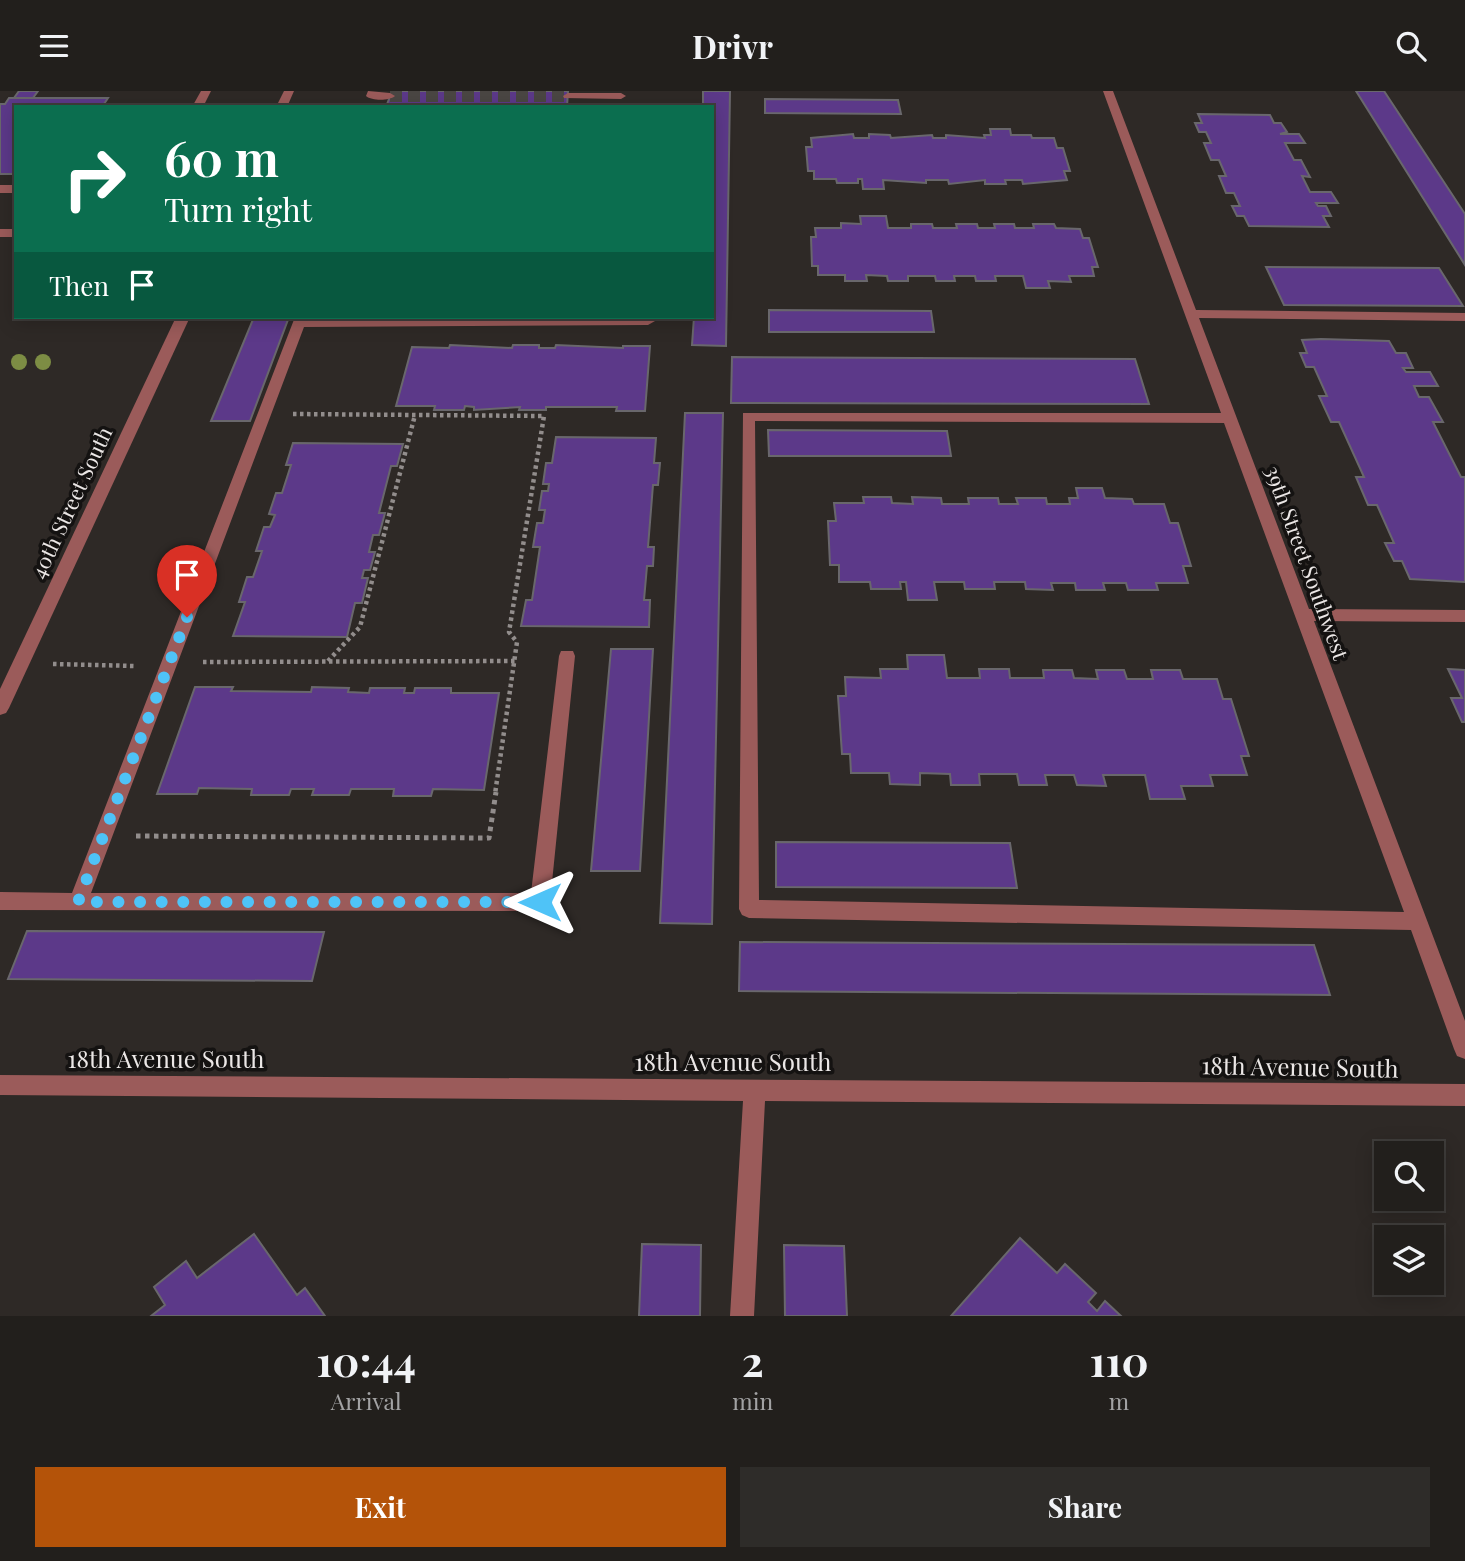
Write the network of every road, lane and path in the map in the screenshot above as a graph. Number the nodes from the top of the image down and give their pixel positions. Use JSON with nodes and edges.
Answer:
{"nodes":[{"id":1,"x":373,"y":91,"type":"edge"},
{"id":2,"x":1108,"y":91,"type":"edge"},
{"id":3,"x":390,"y":96,"type":"dead end"},
{"id":4,"x":568,"y":96,"type":"dead end"},
{"id":5,"x":621,"y":98,"type":"edge"},
{"id":6,"x":1191,"y":314,"type":"junction"},
{"id":7,"x":1465,"y":317,"type":"edge"},
{"id":8,"x":182,"y":319,"type":"edge"},
{"id":9,"x":648,"y":319,"type":"edge"},
{"id":10,"x":300,"y":320,"type":"edge"},
{"id":11,"x":264,"y":414,"type":"junction"},
{"id":12,"x":415,"y":415,"type":"junction"},
{"id":13,"x":1230,"y":418,"type":"junction"},
{"id":14,"x":1304,"y":615,"type":"junction"},
{"id":15,"x":1465,"y":616,"type":"edge"},
{"id":16,"x":567,"y":656,"type":"dead end"},
{"id":17,"x":327,"y":661,"type":"junction"},
{"id":18,"x":516,"y":661,"type":"junction"},
{"id":19,"x":20,"y":664,"type":"junction"},
{"id":20,"x":167,"y":668,"type":"junction"},
{"id":21,"x":0,"y":708,"type":"edge"},
{"id":22,"x":103,"y":836,"type":"junction"},
{"id":23,"x":0,"y":901,"type":"edge"},
{"id":24,"x":78,"y":902,"type":"junction"},
{"id":25,"x":1417,"y":921,"type":"junction"},
{"id":26,"x":1465,"y":1049,"type":"edge"},
{"id":27,"x":0,"y":1085,"type":"edge"},
{"id":28,"x":755,"y":1089,"type":"junction"},
{"id":29,"x":1465,"y":1095,"type":"edge"},
{"id":30,"x":742,"y":1316,"type":"edge"}],
"edges":[{"from":1,"to":3,"type":"street"},
{"from":2,"to":6,"type":"street","name":"39th Street Southwest"},
{"from":4,"to":5,"type":"street"},
{"from":6,"to":7,"type":"street"},
{"from":6,"to":13,"type":"street","name":"39th Street Southwest"},
{"from":8,"to":19,"type":"street","name":"40th Street South"},
{"from":9,"to":10,"type":"street"},
{"from":10,"to":11,"type":"street"},
{"from":11,"to":12,"type":"path"},
{"from":11,"to":20,"type":"street"},
{"from":12,"to":17,"type":"path"},
{"from":12,"to":18,"type":"path"},
{"from":13,"to":14,"type":"street","name":"39th Street Southwest"},
{"from":13,"to":25,"type":"street"},
{"from":14,"to":15,"type":"street"},
{"from":14,"to":25,"type":"street","name":"39th Street Southwest"},
{"from":16,"to":24,"type":"street"},
{"from":17,"to":18,"type":"path"},
{"from":17,"to":20,"type":"path"},
{"from":18,"to":22,"type":"path"},
{"from":19,"to":20,"type":"path"},
{"from":19,"to":21,"type":"street","name":"40th Street South"},
{"from":20,"to":22,"type":"street"},
{"from":22,"to":24,"type":"street"},
{"from":23,"to":24,"type":"street"},
{"from":25,"to":26,"type":"street","name":"39th Street Southwest"},
{"from":27,"to":28,"type":"street","name":"18th Avenue South"},
{"from":28,"to":29,"type":"street","name":"18th Avenue South"},
{"from":28,"to":30,"type":"street"}]}
